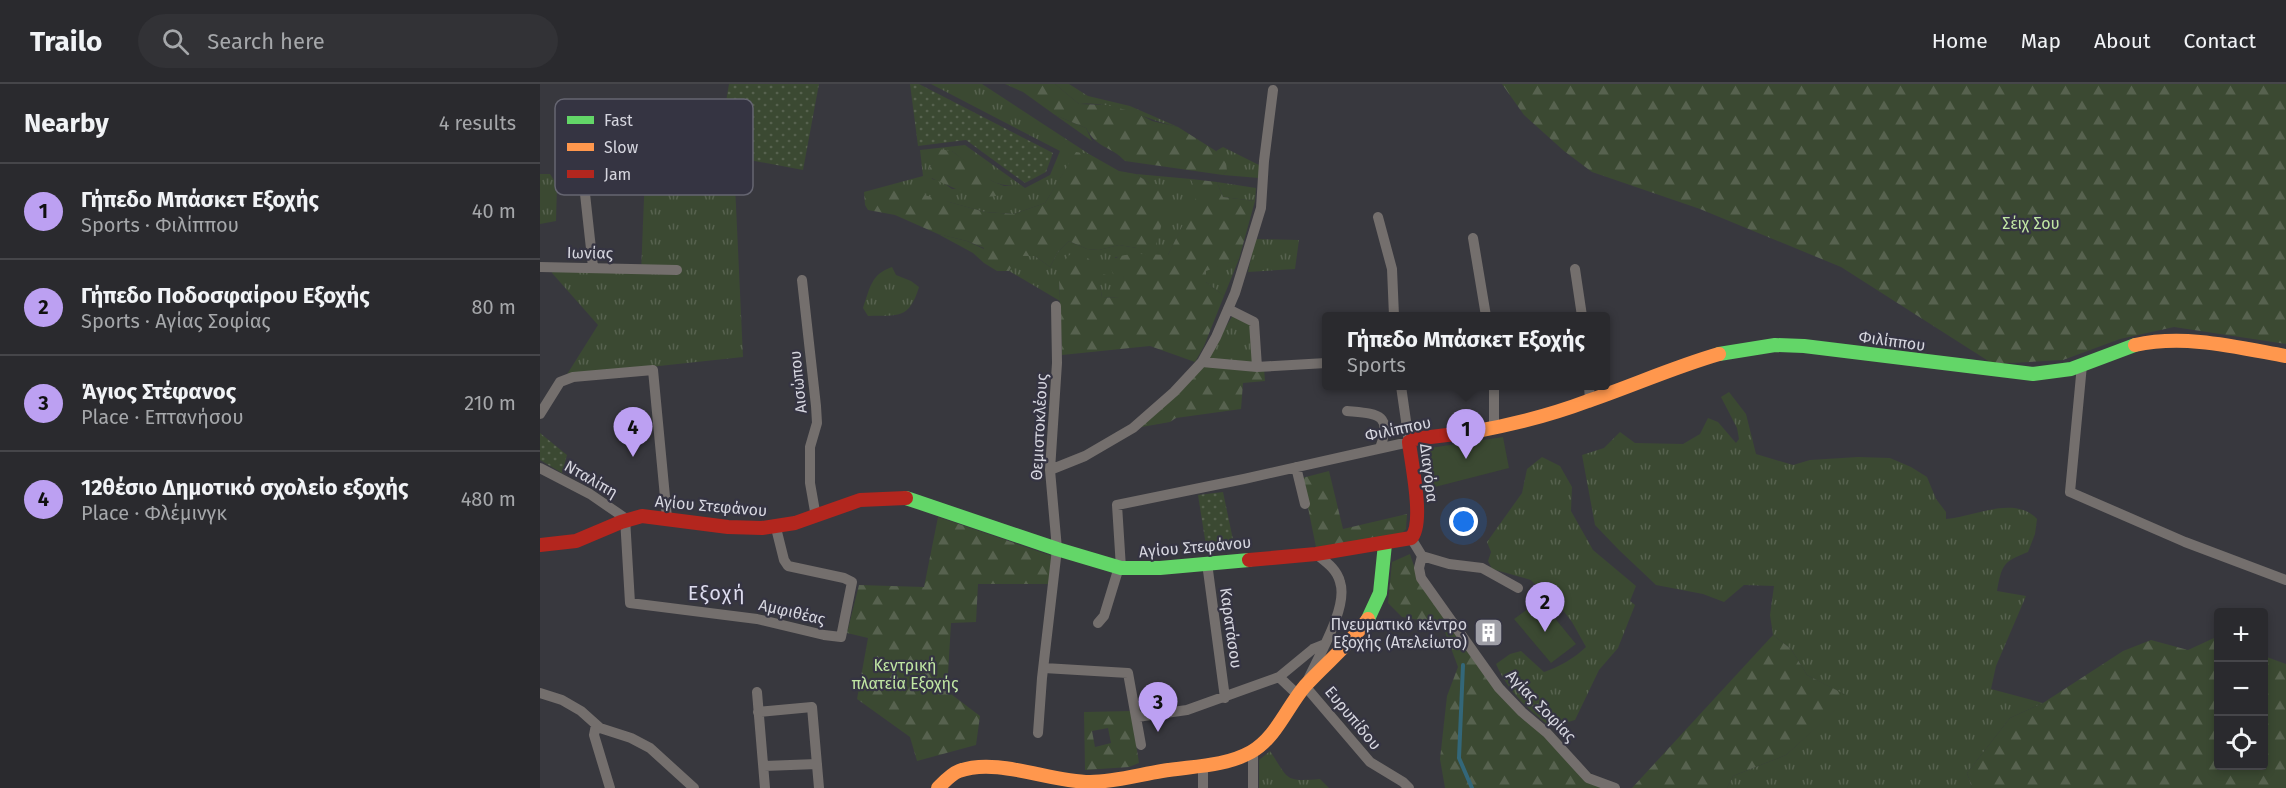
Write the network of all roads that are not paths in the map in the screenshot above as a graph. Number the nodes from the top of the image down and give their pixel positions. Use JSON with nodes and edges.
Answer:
{"nodes":[{"id":1,"x":1273,"y":90,"type":"dead end"},
{"id":2,"x":585,"y":195,"type":"edge"},
{"id":3,"x":1378,"y":217,"type":"dead end"},
{"id":4,"x":1473,"y":238,"type":"dead end"},
{"id":5,"x":540,"y":267,"type":"edge"},
{"id":6,"x":592,"y":267,"type":"junction"},
{"id":7,"x":1575,"y":269,"type":"dead end"},
{"id":8,"x":677,"y":270,"type":"dead end"},
{"id":9,"x":802,"y":280,"type":"dead end"},
{"id":10,"x":1056,"y":306,"type":"dead end"},
{"id":11,"x":1228,"y":309,"type":"junction"},
{"id":12,"x":1394,"y":312,"type":"edge"},
{"id":13,"x":1485,"y":312,"type":"edge"},
{"id":14,"x":1581,"y":312,"type":"edge"},
{"id":15,"x":2286,"y":356,"type":"edge"},
{"id":16,"x":1202,"y":362,"type":"junction"},
{"id":17,"x":1322,"y":363,"type":"edge"},
{"id":18,"x":2082,"y":365,"type":"junction"},
{"id":19,"x":1257,"y":367,"type":"junction"},
{"id":20,"x":1402,"y":390,"type":"edge"},
{"id":21,"x":1494,"y":390,"type":"edge"},
{"id":22,"x":1589,"y":390,"type":"edge"},
{"id":23,"x":1590,"y":400,"type":"junction"},
{"id":24,"x":1347,"y":411,"type":"dead end"},
{"id":25,"x":540,"y":414,"type":"edge"},
{"id":26,"x":1494,"y":429,"type":"junction"},
{"id":27,"x":1409,"y":442,"type":"junction"},
{"id":28,"x":1380,"y":448,"type":"junction"},
{"id":29,"x":1296,"y":467,"type":"junction"},
{"id":30,"x":540,"y":468,"type":"edge"},
{"id":31,"x":1050,"y":470,"type":"junction"},
{"id":32,"x":1305,"y":504,"type":"dead end"},
{"id":33,"x":816,"y":516,"type":"junction"},
{"id":34,"x":625,"y":518,"type":"junction"},
{"id":35,"x":667,"y":518,"type":"junction"},
{"id":36,"x":776,"y":528,"type":"junction"},
{"id":37,"x":1411,"y":537,"type":"junction"},
{"id":38,"x":1385,"y":544,"type":"junction"},
{"id":39,"x":540,"y":546,"type":"edge"},
{"id":40,"x":1057,"y":549,"type":"junction"},
{"id":41,"x":1316,"y":554,"type":"junction"},
{"id":42,"x":1422,"y":556,"type":"junction"},
{"id":43,"x":1207,"y":563,"type":"junction"},
{"id":44,"x":1120,"y":568,"type":"junction"},
{"id":45,"x":2286,"y":580,"type":"edge"},
{"id":46,"x":1518,"y":588,"type":"dead end"},
{"id":47,"x":1098,"y":623,"type":"dead end"},
{"id":48,"x":1323,"y":645,"type":"junction"},
{"id":49,"x":1044,"y":668,"type":"junction"},
{"id":50,"x":1279,"y":677,"type":"junction"},
{"id":51,"x":1302,"y":690,"type":"junction"},
{"id":52,"x":757,"y":692,"type":"dead end"},
{"id":53,"x":540,"y":693,"type":"edge"},
{"id":54,"x":1225,"y":698,"type":"junction"},
{"id":55,"x":758,"y":712,"type":"junction"},
{"id":56,"x":1137,"y":717,"type":"junction"},
{"id":57,"x":596,"y":725,"type":"junction"},
{"id":58,"x":1038,"y":733,"type":"dead end"},
{"id":59,"x":1141,"y":745,"type":"dead end"},
{"id":60,"x":1253,"y":751,"type":"junction"},
{"id":61,"x":817,"y":764,"type":"junction"},
{"id":62,"x":1203,"y":765,"type":"junction"},
{"id":63,"x":764,"y":766,"type":"junction"},
{"id":64,"x":1118,"y":783,"type":"edge"},
{"id":65,"x":610,"y":788,"type":"edge"},
{"id":66,"x":694,"y":788,"type":"edge"},
{"id":67,"x":765,"y":788,"type":"edge"},
{"id":68,"x":819,"y":788,"type":"edge"},
{"id":69,"x":938,"y":788,"type":"edge"},
{"id":70,"x":1203,"y":788,"type":"edge"},
{"id":71,"x":1253,"y":788,"type":"edge"},
{"id":72,"x":1409,"y":788,"type":"edge"},
{"id":73,"x":1615,"y":788,"type":"edge"}],
"edges":[{"from":1,"to":11,"type":"street"},
{"from":2,"to":6,"type":"street"},
{"from":3,"to":12,"type":"street"},
{"from":4,"to":13,"type":"street"},
{"from":5,"to":6,"type":"street","name":"Ιωνίας"},
{"from":6,"to":8,"type":"street","name":"Ιωνίας"},
{"from":7,"to":14,"type":"street"},
{"from":9,"to":33,"type":"street","name":"Αισώπου"},
{"from":10,"to":31,"type":"street","name":"Θεμιστοκλέους"},
{"from":11,"to":16,"type":"street"},
{"from":11,"to":19,"type":"street"},
{"from":15,"to":18,"type":"street","name":"Φιλίππου"},
{"from":16,"to":19,"type":"street"},
{"from":16,"to":31,"type":"street"},
{"from":17,"to":19,"type":"street"},
{"from":18,"to":23,"type":"street","name":"Φιλίππου"},
{"from":18,"to":45,"type":"street"},
{"from":20,"to":27,"type":"street","name":"Διαγόρα"},
{"from":21,"to":26,"type":"street"},
{"from":22,"to":23,"type":"street"},
{"from":23,"to":26,"type":"street","name":"Φιλίππου"},
{"from":24,"to":28,"type":"street"},
{"from":25,"to":35,"type":"street"},
{"from":26,"to":27,"type":"street","name":"Φιλίππου"},
{"from":27,"to":28,"type":"street","name":"Φιλίππου"},
{"from":27,"to":37,"type":"street","name":"Διαγόρα"},
{"from":28,"to":29,"type":"street","name":"Φιλίππου"},
{"from":29,"to":32,"type":"street"},
{"from":29,"to":44,"type":"street","name":"Φιλίππου"},
{"from":30,"to":34,"type":"street","name":"Νταλίπη"},
{"from":31,"to":40,"type":"street","name":"Θεμιστοκλέους"},
{"from":33,"to":36,"type":"street","name":"Αγίου Στεφάνου"},
{"from":33,"to":40,"type":"street","name":"Αγίου Στεφάνου"},
{"from":34,"to":35,"type":"street","name":"Αγίου Στεφάνου"},
{"from":34,"to":36,"type":"street","name":"Αμφιθέας"},
{"from":34,"to":39,"type":"street","name":"Αγίου Στεφάνου"},
{"from":35,"to":36,"type":"street","name":"Αγίου Στεφάνου"},
{"from":37,"to":38,"type":"street"},
{"from":37,"to":42,"type":"street","name":"Αγίας Σοφίας"},
{"from":38,"to":41,"type":"street"},
{"from":38,"to":51,"type":"street"},
{"from":40,"to":44,"type":"street","name":"Αγίου Στεφάνου"},
{"from":40,"to":49,"type":"street","name":"Θεμιστοκλέους"},
{"from":41,"to":43,"type":"street","name":"Αγίου Στεφάνου"},
{"from":41,"to":48,"type":"street"},
{"from":42,"to":46,"type":"street"},
{"from":42,"to":73,"type":"street","name":"Αγίας Σοφίας"},
{"from":43,"to":44,"type":"street","name":"Αγίου Στεφάνου"},
{"from":43,"to":54,"type":"street","name":"Καρατάσου"},
{"from":44,"to":47,"type":"street"},
{"from":48,"to":50,"type":"street"},
{"from":48,"to":51,"type":"street"},
{"from":49,"to":56,"type":"street"},
{"from":49,"to":58,"type":"street","name":"Θεμιστοκλέους"},
{"from":50,"to":51,"type":"street","name":"Ευρυπίδου"},
{"from":50,"to":54,"type":"street"},
{"from":51,"to":60,"type":"street"},
{"from":51,"to":72,"type":"street","name":"Ευρυπίδου"},
{"from":52,"to":55,"type":"street"},
{"from":53,"to":57,"type":"street"},
{"from":54,"to":56,"type":"street"},
{"from":55,"to":61,"type":"street"},
{"from":55,"to":63,"type":"street"},
{"from":56,"to":59,"type":"street"},
{"from":57,"to":65,"type":"street"},
{"from":57,"to":66,"type":"street"},
{"from":60,"to":62,"type":"street"},
{"from":60,"to":71,"type":"street"},
{"from":61,"to":63,"type":"street"},
{"from":61,"to":68,"type":"street"},
{"from":62,"to":64,"type":"street"},
{"from":62,"to":70,"type":"street"},
{"from":63,"to":67,"type":"street"},
{"from":64,"to":69,"type":"street"}]}
